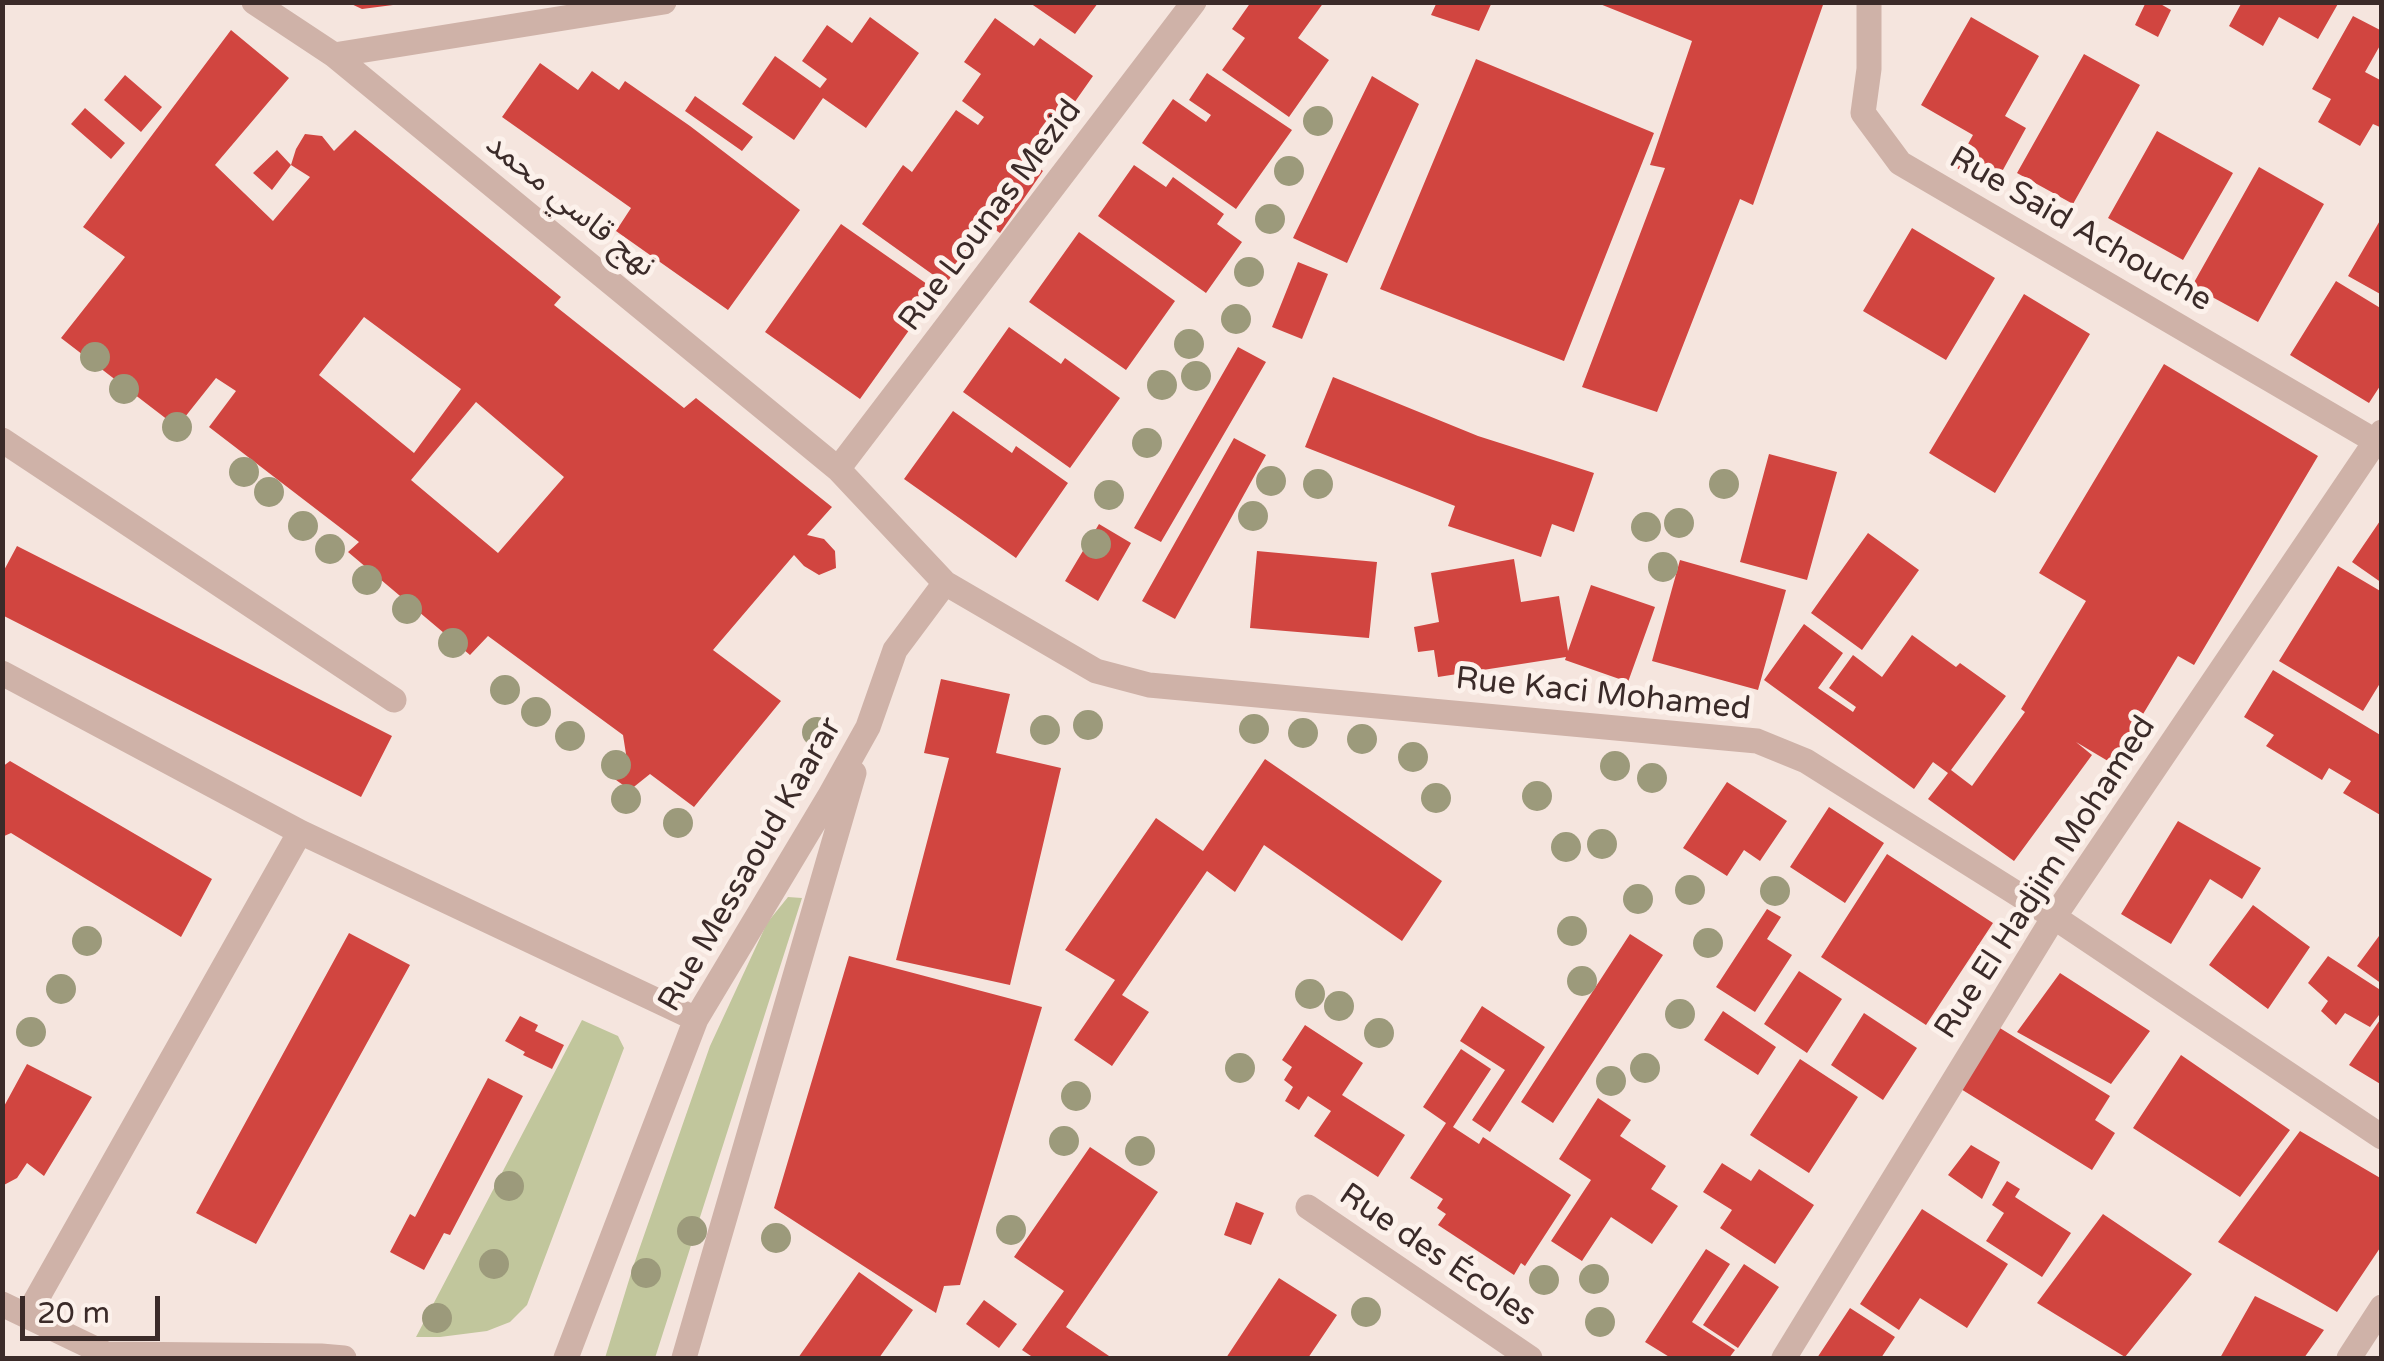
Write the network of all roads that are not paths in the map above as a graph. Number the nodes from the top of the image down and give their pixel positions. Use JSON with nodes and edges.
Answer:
{"nodes":[{"id":1,"x":254,"y":2,"type":"edge"},
{"id":2,"x":664,"y":2,"type":"edge"},
{"id":3,"x":1194,"y":2,"type":"edge"},
{"id":4,"x":1868,"y":2,"type":"edge"},
{"id":5,"x":334,"y":55,"type":"junction"},
{"id":6,"x":2379,"y":439,"type":"edge"},
{"id":7,"x":2,"y":440,"type":"edge"},
{"id":8,"x":838,"y":469,"type":"junction"},
{"id":9,"x":945,"y":582,"type":"junction"},
{"id":10,"x":2,"y":673,"type":"edge"},
{"id":11,"x":394,"y":700,"type":"dead end"},
{"id":12,"x":868,"y":726,"type":"junction"},
{"id":13,"x":300,"y":832,"type":"junction"},
{"id":14,"x":2054,"y":917,"type":"junction"},
{"id":15,"x":696,"y":1018,"type":"junction"},
{"id":16,"x":2382,"y":1136,"type":"edge"},
{"id":17,"x":1308,"y":1208,"type":"dead end"},
{"id":18,"x":2,"y":1304,"type":"edge"},
{"id":19,"x":2382,"y":1307,"type":"edge"},
{"id":20,"x":27,"y":1316,"type":"junction"},
{"id":21,"x":179,"y":1357,"type":"edge"},
{"id":22,"x":344,"y":1358,"type":"edge"},
{"id":23,"x":566,"y":1358,"type":"edge"},
{"id":24,"x":684,"y":1358,"type":"edge"},
{"id":25,"x":1530,"y":1358,"type":"edge"},
{"id":26,"x":1784,"y":1358,"type":"edge"},
{"id":27,"x":2349,"y":1358,"type":"edge"}],
"edges":[{"from":1,"to":5,"type":"street","name":"نهج قاسي محمد"},
{"from":2,"to":5,"type":"street"},
{"from":3,"to":8,"type":"street","name":"Rue Lounas Mezid"},
{"from":4,"to":6,"type":"street","name":"Rue Said Achouche"},
{"from":5,"to":8,"type":"street","name":"نهج قاسي محمد"},
{"from":6,"to":14,"type":"street","name":"Rue El Hadjim Mohamed"},
{"from":7,"to":11,"type":"street"},
{"from":8,"to":9,"type":"street","name":"Rue Kaci Mohamed"},
{"from":9,"to":12,"type":"street","name":"Rue Messaoud Kaarar"},
{"from":9,"to":14,"type":"street","name":"Rue Kaci Mohamed"},
{"from":10,"to":13,"type":"street"},
{"from":12,"to":15,"type":"street","name":"Rue Messaoud Kaarar"},
{"from":12,"to":24,"type":"street"},
{"from":13,"to":15,"type":"street"},
{"from":13,"to":20,"type":"street"},
{"from":14,"to":16,"type":"street","name":"Rue Kaci Mohamed"},
{"from":14,"to":26,"type":"street","name":"Rue El Hadjim Mohamed"},
{"from":15,"to":23,"type":"street","name":"Rue Messaoud Kaarar"},
{"from":17,"to":25,"type":"street","name":"Rue des Écoles"},
{"from":18,"to":20,"type":"street"},
{"from":19,"to":27,"type":"street"},
{"from":20,"to":21,"type":"street"},
{"from":21,"to":22,"type":"street"}]}
